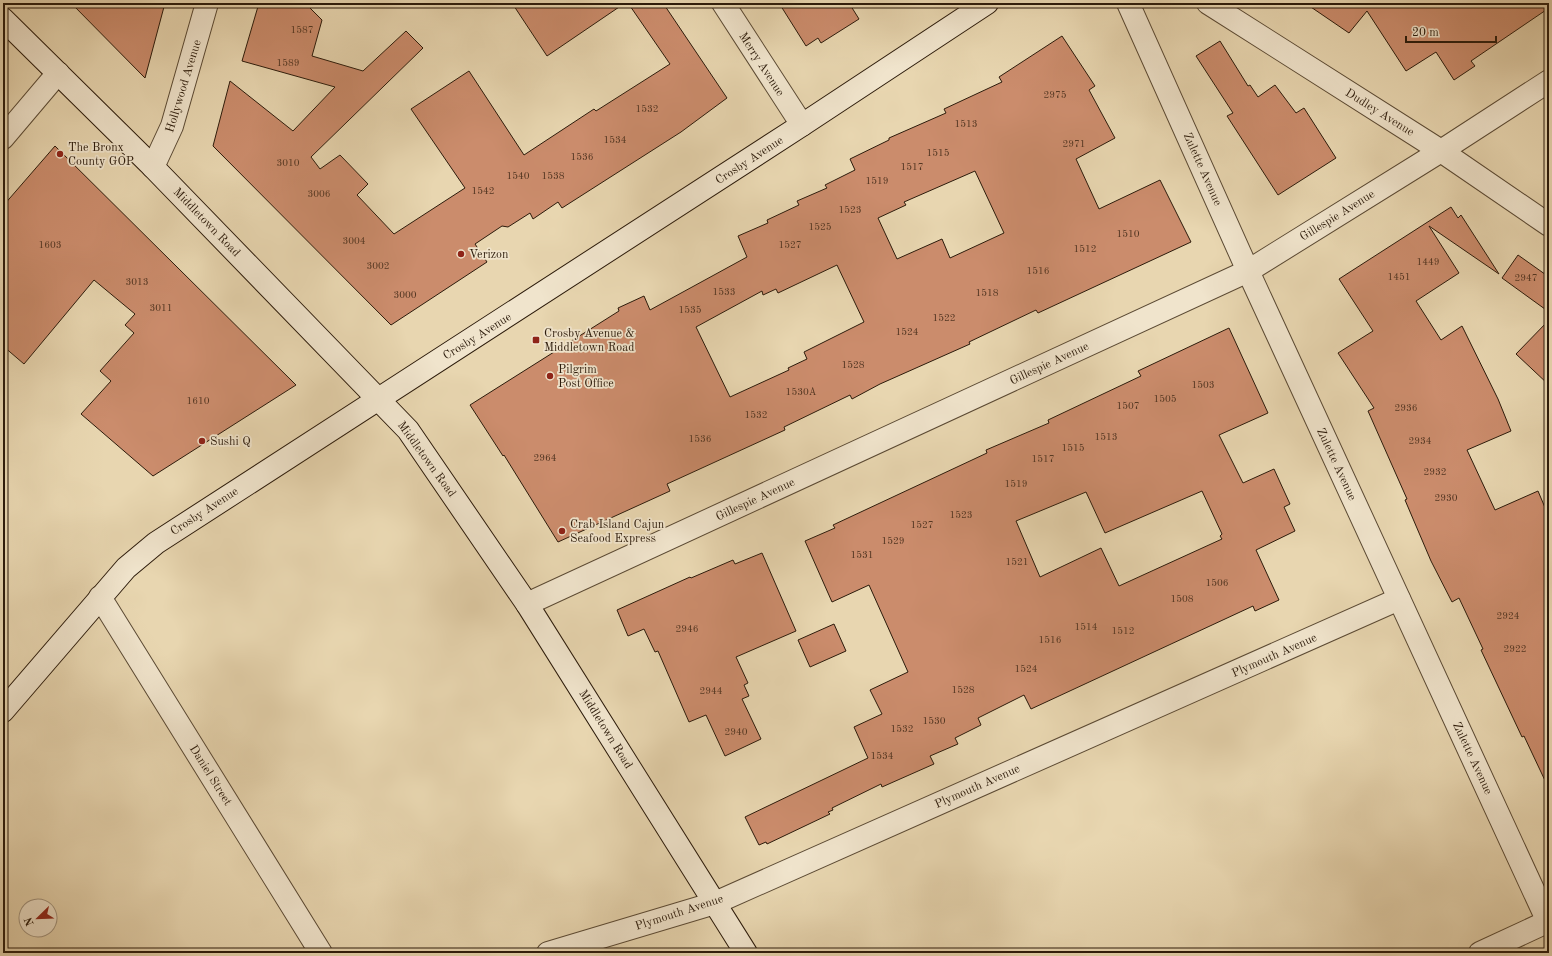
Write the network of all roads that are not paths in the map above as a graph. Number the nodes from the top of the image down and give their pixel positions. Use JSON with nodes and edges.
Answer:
{"nodes":[{"id":1,"x":207,"y":3,"type":"edge"},
{"id":2,"x":723,"y":3,"type":"edge"},
{"id":3,"x":987,"y":3,"type":"edge"},
{"id":4,"x":1128,"y":3,"type":"edge"},
{"id":5,"x":1208,"y":3,"type":"edge"},
{"id":6,"x":3,"y":19,"type":"edge"},
{"id":7,"x":58,"y":73,"type":"junction"},
{"id":8,"x":1549,"y":81,"type":"edge"},
{"id":9,"x":802,"y":125,"type":"junction"},
{"id":10,"x":3,"y":138,"type":"edge"},
{"id":11,"x":1441,"y":151,"type":"junction"},
{"id":12,"x":153,"y":167,"type":"junction"},
{"id":13,"x":1549,"y":225,"type":"edge"},
{"id":14,"x":1248,"y":271,"type":"junction"},
{"id":15,"x":378,"y":398,"type":"junction"},
{"id":16,"x":100,"y":597,"type":"junction"},
{"id":17,"x":1399,"y":599,"type":"junction"},
{"id":18,"x":526,"y":604,"type":"junction"},
{"id":19,"x":3,"y":711,"type":"edge"},
{"id":20,"x":715,"y":903,"type":"junction"},
{"id":21,"x":1549,"y":922,"type":"edge"},
{"id":22,"x":321,"y":953,"type":"edge"},
{"id":23,"x":548,"y":953,"type":"edge"},
{"id":24,"x":746,"y":953,"type":"edge"},
{"id":25,"x":1480,"y":953,"type":"edge"}],
"edges":[{"from":1,"to":12,"type":"street","name":"Hollywood Avenue"},
{"from":2,"to":9,"type":"street","name":"Merry Avenue"},
{"from":3,"to":9,"type":"street","name":"Crosby Avenue"},
{"from":4,"to":14,"type":"street","name":"Zulette Avenue"},
{"from":5,"to":11,"type":"street","name":"Dudley Avenue"},
{"from":6,"to":7,"type":"street","name":"Middletown Road"},
{"from":7,"to":10,"type":"street"},
{"from":7,"to":12,"type":"street","name":"Middletown Road"},
{"from":8,"to":11,"type":"street","name":"Gillespie Avenue"},
{"from":9,"to":15,"type":"street","name":"Crosby Avenue"},
{"from":11,"to":13,"type":"street","name":"Dudley Avenue"},
{"from":11,"to":14,"type":"street","name":"Gillespie Avenue"},
{"from":12,"to":15,"type":"street","name":"Middletown Road"},
{"from":14,"to":17,"type":"street","name":"Zulette Avenue"},
{"from":14,"to":18,"type":"street","name":"Gillespie Avenue"},
{"from":15,"to":16,"type":"street","name":"Crosby Avenue"},
{"from":15,"to":18,"type":"street","name":"Middletown Road"},
{"from":16,"to":19,"type":"street","name":"Crosby Avenue"},
{"from":16,"to":22,"type":"street","name":"Daniel Street"},
{"from":17,"to":20,"type":"street","name":"Plymouth Avenue"},
{"from":17,"to":21,"type":"street","name":"Zulette Avenue"},
{"from":18,"to":20,"type":"street","name":"Middletown Road"},
{"from":20,"to":23,"type":"street","name":"Plymouth Avenue"},
{"from":20,"to":24,"type":"street","name":"Middletown Road"},
{"from":21,"to":25,"type":"street"}]}
